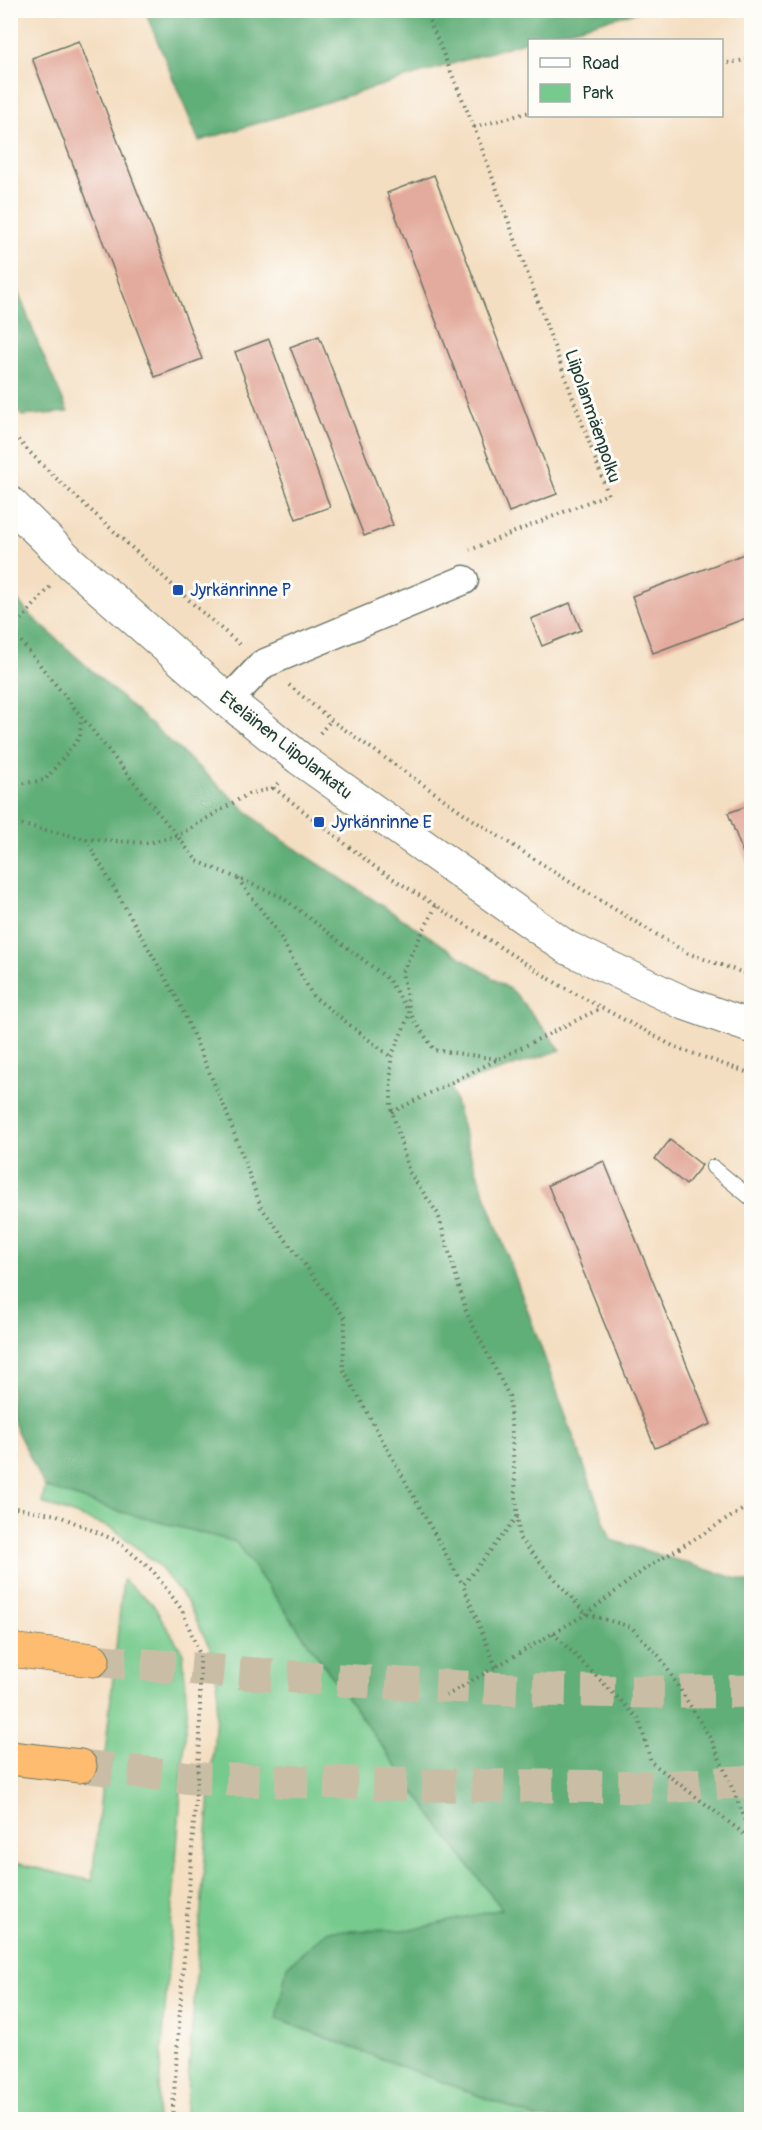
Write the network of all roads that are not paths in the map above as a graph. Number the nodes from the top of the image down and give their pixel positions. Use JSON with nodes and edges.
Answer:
{"nodes":[{"id":1,"x":10,"y":503,"type":"edge"},
{"id":2,"x":464,"y":580,"type":"dead end"},
{"id":3,"x":228,"y":701,"type":"junction"},
{"id":4,"x":752,"y":1027,"type":"edge"},
{"id":5,"x":713,"y":1167,"type":"dead end"},
{"id":6,"x":752,"y":1199,"type":"edge"},
{"id":7,"x":10,"y":1650,"type":"edge"},
{"id":8,"x":93,"y":1660,"type":"tunnel mouth"},
{"id":9,"x":10,"y":1758,"type":"edge"},
{"id":10,"x":80,"y":1766,"type":"tunnel mouth"}],
"edges":[{"from":1,"to":3,"type":"street","name":"Eteläinen Liipolankatu"},
{"from":2,"to":3,"type":"street"},
{"from":3,"to":4,"type":"street","name":"Eteläinen Liipolankatu"},
{"from":5,"to":6,"type":"lane"},
{"from":7,"to":8,"type":"highway"},
{"from":9,"to":10,"type":"highway"}]}
